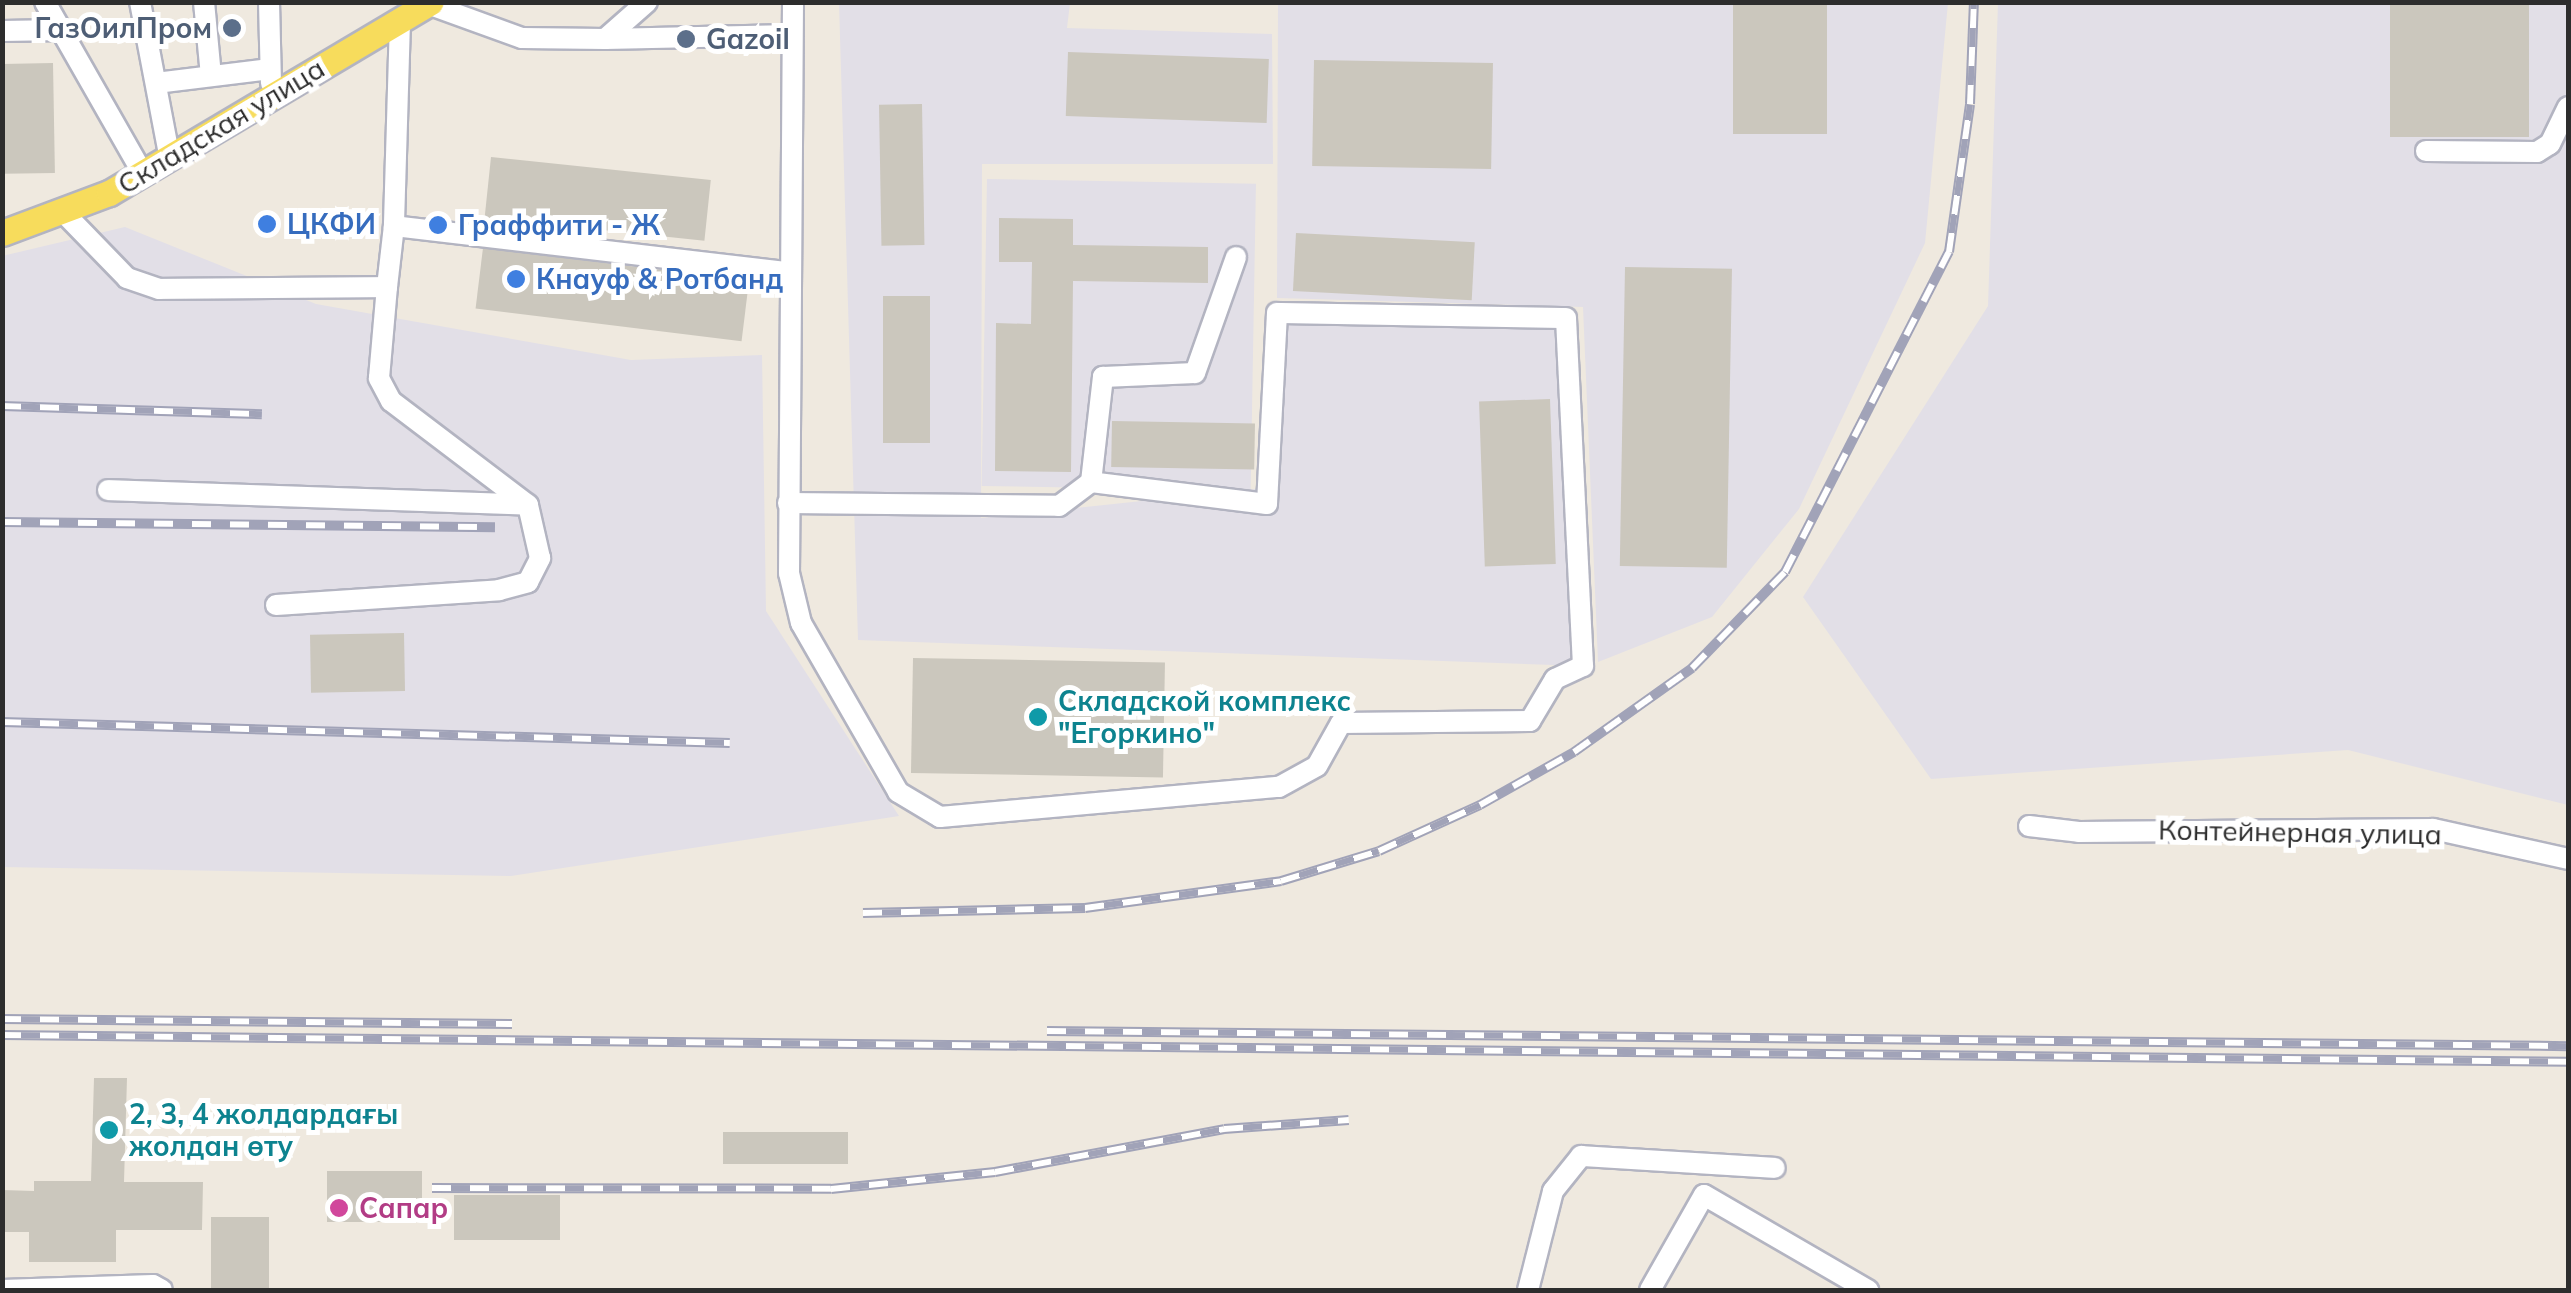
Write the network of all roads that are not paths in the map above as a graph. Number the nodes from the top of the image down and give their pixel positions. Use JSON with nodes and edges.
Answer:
{"nodes":[{"id":1,"x":45,"y":2,"type":"edge"},
{"id":2,"x":140,"y":2,"type":"edge"},
{"id":3,"x":204,"y":2,"type":"edge"},
{"id":4,"x":269,"y":2,"type":"edge"},
{"id":5,"x":647,"y":2,"type":"edge"},
{"id":6,"x":793,"y":2,"type":"edge"},
{"id":7,"x":430,"y":4,"type":"edge"},
{"id":8,"x":400,"y":20,"type":"junction"},
{"id":9,"x":2,"y":30,"type":"edge"},
{"id":10,"x":62,"y":30,"type":"junction"},
{"id":11,"x":792,"y":35,"type":"junction"},
{"id":12,"x":606,"y":39,"type":"junction"},
{"id":13,"x":211,"y":76,"type":"junction"},
{"id":14,"x":271,"y":82,"type":"junction"},
{"id":15,"x":156,"y":83,"type":"junction"},
{"id":16,"x":2568,"y":107,"type":"edge"},
{"id":17,"x":2426,"y":151,"type":"dead end"},
{"id":18,"x":169,"y":154,"type":"junction"},
{"id":19,"x":142,"y":170,"type":"junction"},
{"id":20,"x":65,"y":214,"type":"junction"},
{"id":21,"x":394,"y":226,"type":"junction"},
{"id":22,"x":2,"y":233,"type":"edge"},
{"id":23,"x":1236,"y":257,"type":"dead end"},
{"id":24,"x":788,"y":272,"type":"junction"},
{"id":25,"x":387,"y":286,"type":"junction"},
{"id":26,"x":1091,"y":482,"type":"junction"},
{"id":27,"x":108,"y":490,"type":"dead end"},
{"id":28,"x":788,"y":504,"type":"junction"},
{"id":29,"x":528,"y":505,"type":"junction"},
{"id":30,"x":276,"y":605,"type":"dead end"},
{"id":31,"x":2029,"y":826,"type":"dead end"},
{"id":32,"x":2568,"y":860,"type":"edge"},
{"id":33,"x":1775,"y":1168,"type":"dead end"},
{"id":34,"x":2,"y":1290,"type":"edge"},
{"id":35,"x":162,"y":1290,"type":"edge"},
{"id":36,"x":1528,"y":1290,"type":"edge"},
{"id":37,"x":1650,"y":1290,"type":"edge"},
{"id":38,"x":1868,"y":1290,"type":"edge"}],
"edges":[{"from":1,"to":10,"type":"street"},
{"from":2,"to":15,"type":"street"},
{"from":3,"to":13,"type":"street"},
{"from":4,"to":14,"type":"street"},
{"from":5,"to":12,"type":"street"},
{"from":6,"to":11,"type":"street"},
{"from":7,"to":8,"type":"main road","name":"Складская улица"},
{"from":7,"to":12,"type":"street"},
{"from":8,"to":14,"type":"main road","name":"Складская улица"},
{"from":8,"to":21,"type":"street"},
{"from":9,"to":10,"type":"street"},
{"from":10,"to":19,"type":"street"},
{"from":11,"to":12,"type":"street"},
{"from":11,"to":24,"type":"street"},
{"from":13,"to":14,"type":"street"},
{"from":13,"to":15,"type":"street"},
{"from":14,"to":18,"type":"main road","name":"Складская улица"},
{"from":15,"to":18,"type":"street"},
{"from":16,"to":17,"type":"street"},
{"from":18,"to":19,"type":"main road","name":"Складская улица"},
{"from":19,"to":20,"type":"main road","name":"Складская улица"},
{"from":20,"to":22,"type":"main road","name":"Складская улица"},
{"from":20,"to":25,"type":"street"},
{"from":21,"to":24,"type":"street"},
{"from":21,"to":25,"type":"street"},
{"from":23,"to":26,"type":"street"},
{"from":24,"to":28,"type":"street"},
{"from":25,"to":29,"type":"street"},
{"from":26,"to":28,"type":"street"},
{"from":26,"to":28,"type":"street"},
{"from":27,"to":29,"type":"street"},
{"from":29,"to":30,"type":"street"},
{"from":31,"to":32,"type":"street","name":"Контейнерная улица"},
{"from":33,"to":36,"type":"street"},
{"from":34,"to":35,"type":"street"},
{"from":37,"to":38,"type":"street"}]}
